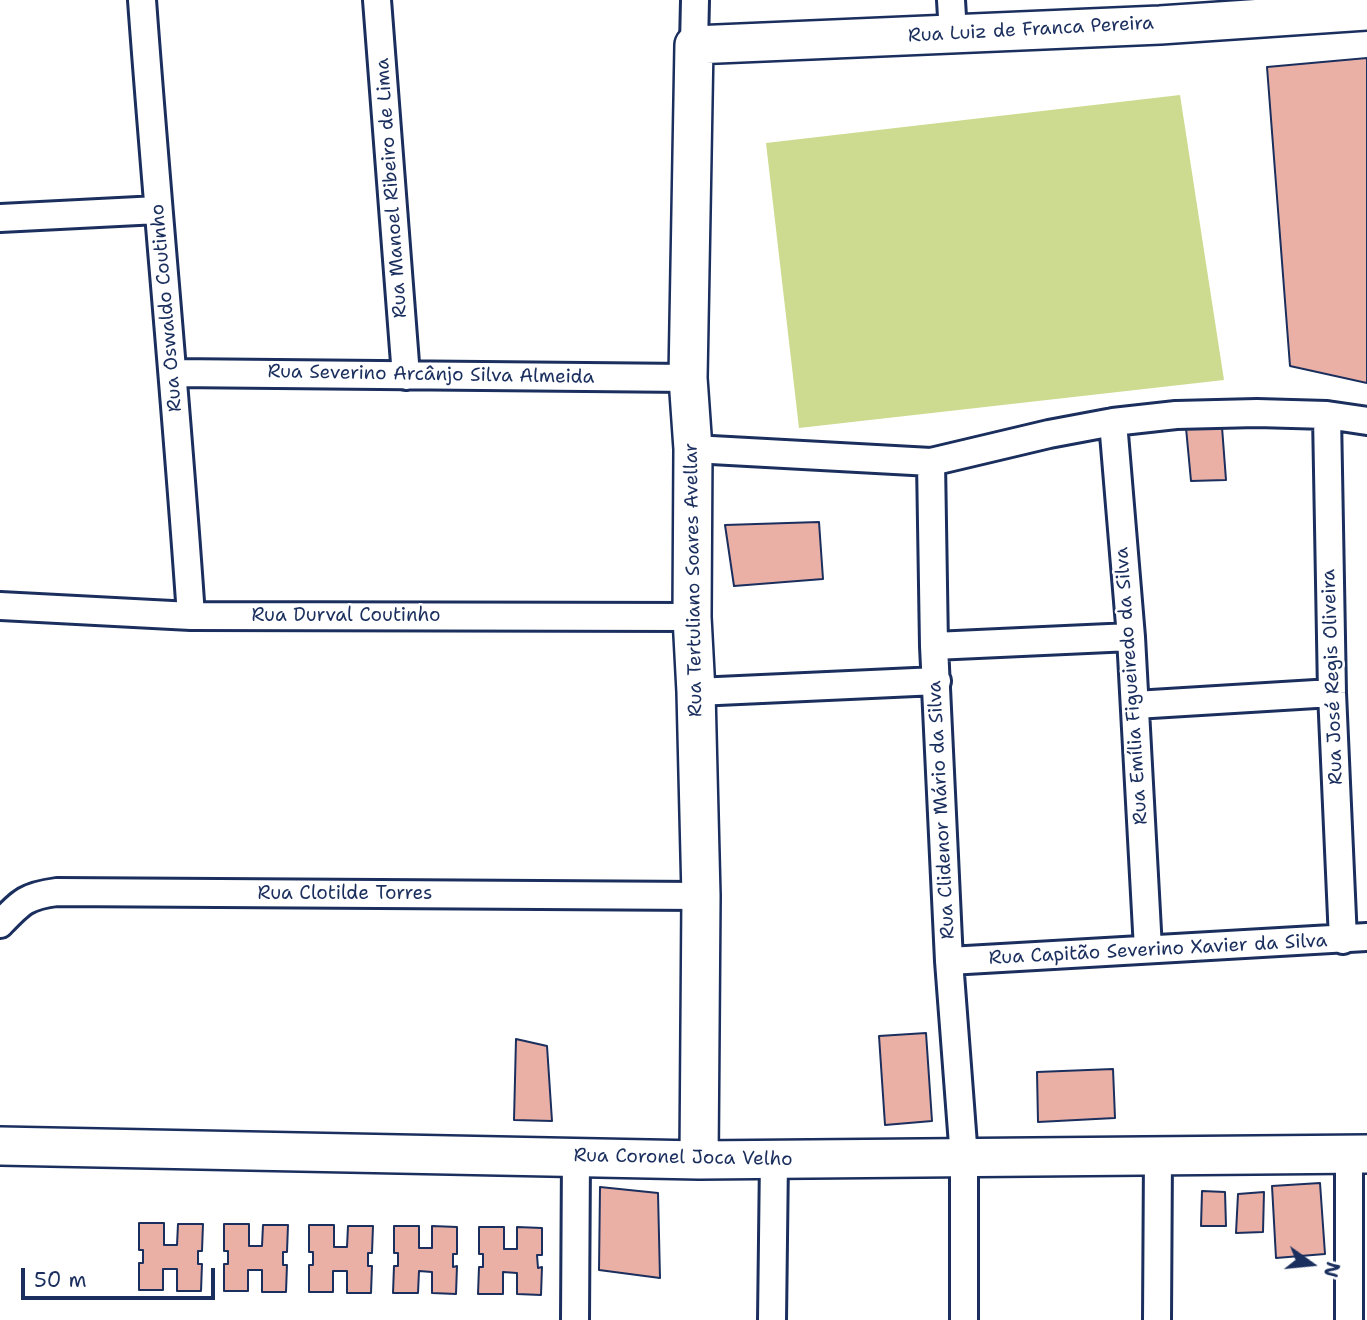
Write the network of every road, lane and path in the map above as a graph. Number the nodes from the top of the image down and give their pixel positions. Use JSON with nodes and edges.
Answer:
{"nodes":[{"id":1,"x":142,"y":0,"type":"edge"},
{"id":2,"x":377,"y":0,"type":"edge"},
{"id":3,"x":695,"y":0,"type":"edge"},
{"id":4,"x":1363,"y":8,"type":"edge"},
{"id":5,"x":1159,"y":12,"type":"edge"},
{"id":6,"x":952,"y":17,"type":"edge"},
{"id":7,"x":694,"y":45,"type":"junction"},
{"id":8,"x":158,"y":210,"type":"junction"},
{"id":9,"x":0,"y":218,"type":"edge"},
{"id":10,"x":174,"y":373,"type":"junction"},
{"id":11,"x":406,"y":376,"type":"junction"},
{"id":12,"x":688,"y":378,"type":"junction"},
{"id":13,"x":1327,"y":415,"type":"junction"},
{"id":14,"x":1367,"y":421,"type":"edge"},
{"id":15,"x":1113,"y":422,"type":"junction"},
{"id":16,"x":693,"y":449,"type":"junction"},
{"id":17,"x":931,"y":462,"type":"junction"},
{"id":18,"x":0,"y":606,"type":"edge"},
{"id":19,"x":191,"y":615,"type":"junction"},
{"id":20,"x":692,"y":617,"type":"junction"},
{"id":21,"x":1131,"y":637,"type":"junction"},
{"id":22,"x":934,"y":646,"type":"junction"},
{"id":23,"x":937,"y":681,"type":"junction"},
{"id":24,"x":696,"y":692,"type":"junction"},
{"id":25,"x":1332,"y":693,"type":"junction"},
{"id":26,"x":1135,"y":705,"type":"junction"},
{"id":27,"x":701,"y":897,"type":"junction"},
{"id":28,"x":0,"y":924,"type":"edge"},
{"id":29,"x":1355,"y":939,"type":"edge"},
{"id":30,"x":1148,"y":949,"type":"junction"},
{"id":31,"x":949,"y":961,"type":"junction"},
{"id":32,"x":0,"y":1146,"type":"edge"},
{"id":33,"x":1358,"y":1154,"type":"edge"},
{"id":34,"x":1158,"y":1155,"type":"junction"},
{"id":35,"x":576,"y":1157,"type":"junction"},
{"id":36,"x":964,"y":1158,"type":"junction"},
{"id":37,"x":774,"y":1159,"type":"junction"},
{"id":38,"x":699,"y":1160,"type":"junction"},
{"id":39,"x":575,"y":1320,"type":"edge"},
{"id":40,"x":772,"y":1320,"type":"edge"},
{"id":41,"x":964,"y":1320,"type":"edge"},
{"id":42,"x":1157,"y":1320,"type":"edge"},
{"id":43,"x":1349,"y":1320,"type":"edge"}],
"edges":[{"from":1,"to":8,"type":"street","name":"Rua Oswaldo Coutinho"},
{"from":2,"to":11,"type":"street","name":"Rua Manoel Ribeiro de Lima"},
{"from":3,"to":7,"type":"street","name":"Rua Tertuliano Soares Avellar"},
{"from":4,"to":5,"type":"street","name":"Rua Luiz de Franca Pereira"},
{"from":5,"to":6,"type":"street","name":"Rua Luiz de Franca Pereira"},
{"from":6,"to":7,"type":"street","name":"Rua Luiz de Franca Pereira"},
{"from":7,"to":12,"type":"street","name":"Rua Tertuliano Soares Avellar"},
{"from":8,"to":9,"type":"street"},
{"from":8,"to":10,"type":"street","name":"Rua Oswaldo Coutinho"},
{"from":10,"to":11,"type":"street","name":"Rua Severino Arcânjo Silva Almeida"},
{"from":10,"to":19,"type":"street","name":"Rua Oswaldo Coutinho"},
{"from":11,"to":12,"type":"street","name":"Rua Severino Arcânjo Silva Almeida"},
{"from":12,"to":16,"type":"street","name":"Rua Tertuliano Soares Avellar"},
{"from":13,"to":14,"type":"street"},
{"from":13,"to":15,"type":"street"},
{"from":13,"to":25,"type":"street","name":"Rua José Regis Oliveira"},
{"from":15,"to":17,"type":"street"},
{"from":15,"to":21,"type":"street","name":"Rua Emília Figueiredo da Silva"},
{"from":16,"to":17,"type":"street"},
{"from":16,"to":20,"type":"street","name":"Rua Tertuliano Soares Avellar"},
{"from":17,"to":22,"type":"street","name":"Rua Clidenor Mário da Silva"},
{"from":18,"to":19,"type":"street","name":"Rua Durval Coutinho"},
{"from":19,"to":20,"type":"street","name":"Rua Durval Coutinho"},
{"from":20,"to":24,"type":"street","name":"Rua Tertuliano Soares Avellar"},
{"from":21,"to":22,"type":"street"},
{"from":21,"to":26,"type":"street","name":"Rua Emília Figueiredo da Silva"},
{"from":22,"to":23,"type":"street","name":"Rua Clidenor Mário da Silva"},
{"from":23,"to":24,"type":"street"},
{"from":23,"to":31,"type":"street","name":"Rua Clidenor Mário da Silva"},
{"from":24,"to":27,"type":"street","name":"Rua Tertuliano Soares Avellar"},
{"from":25,"to":26,"type":"street"},
{"from":25,"to":29,"type":"street","name":"Rua José Regis Oliveira"},
{"from":26,"to":30,"type":"street","name":"Rua Emília Figueiredo da Silva"},
{"from":27,"to":28,"type":"street","name":"Rua Clotilde Torres"},
{"from":27,"to":38,"type":"street","name":"Rua Tertuliano Soares Avellar"},
{"from":29,"to":30,"type":"street","name":"Rua Capitão Severino Xavier da Silva"},
{"from":30,"to":31,"type":"street","name":"Rua Capitão Severino Xavier da Silva"},
{"from":31,"to":36,"type":"street","name":"Rua Clidenor Mário da Silva"},
{"from":32,"to":35,"type":"street","name":"Rua Coronel Joca Velho"},
{"from":33,"to":34,"type":"street","name":"Rua Coronel Joca Velho"},
{"from":33,"to":43,"type":"street"},
{"from":34,"to":36,"type":"street","name":"Rua Coronel Joca Velho"},
{"from":34,"to":42,"type":"street"},
{"from":35,"to":38,"type":"street","name":"Rua Coronel Joca Velho"},
{"from":35,"to":39,"type":"street"},
{"from":36,"to":37,"type":"street","name":"Rua Coronel Joca Velho"},
{"from":36,"to":41,"type":"street","name":"Rua Clidenor Mário da Silva"},
{"from":37,"to":38,"type":"street","name":"Rua Coronel Joca Velho"},
{"from":37,"to":40,"type":"street"}]}
